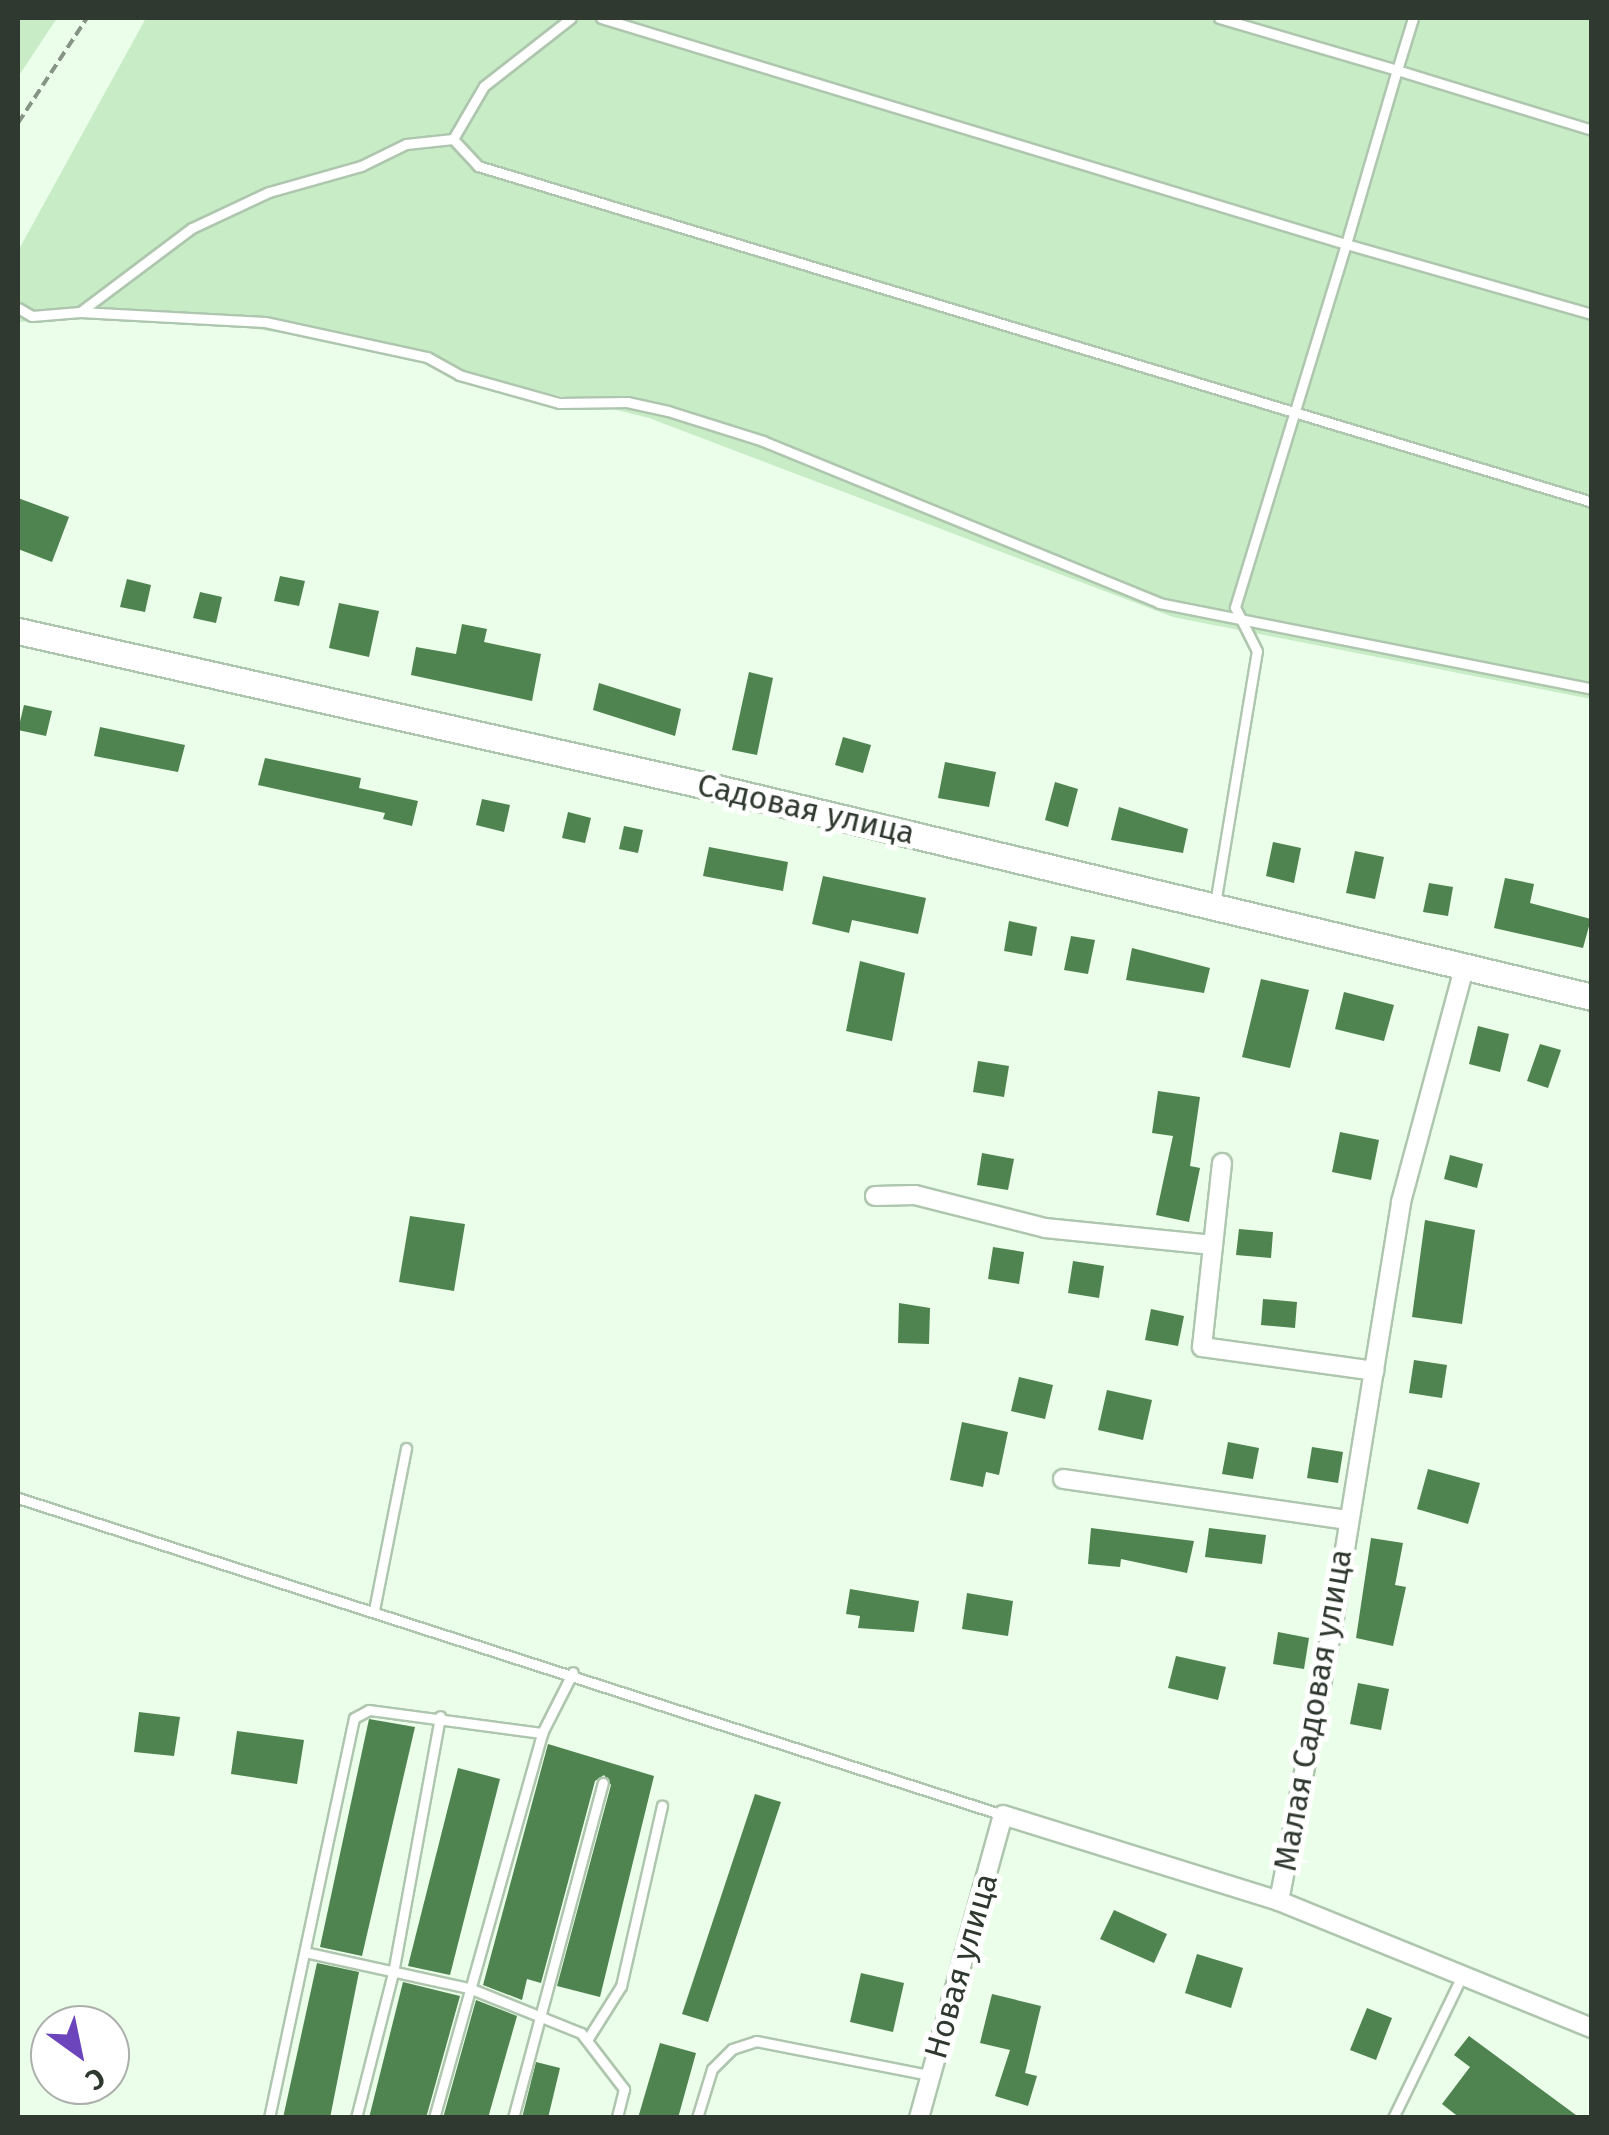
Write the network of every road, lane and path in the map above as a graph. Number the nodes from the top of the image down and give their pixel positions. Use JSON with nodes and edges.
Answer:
{"nodes":[{"id":1,"x":87,"y":18,"type":"edge"},
{"id":2,"x":571,"y":18,"type":"edge"},
{"id":3,"x":601,"y":18,"type":"edge"},
{"id":4,"x":1219,"y":18,"type":"edge"},
{"id":5,"x":1413,"y":18,"type":"edge"},
{"id":6,"x":1397,"y":70,"type":"junction"},
{"id":7,"x":18,"y":123,"type":"edge"},
{"id":8,"x":1592,"y":130,"type":"edge"},
{"id":9,"x":453,"y":139,"type":"junction"},
{"id":10,"x":1346,"y":244,"type":"junction"},
{"id":11,"x":18,"y":308,"type":"edge"},
{"id":12,"x":80,"y":312,"type":"junction"},
{"id":13,"x":1592,"y":314,"type":"edge"},
{"id":14,"x":1293,"y":414,"type":"junction"},
{"id":15,"x":1592,"y":502,"type":"edge"},
{"id":16,"x":1242,"y":620,"type":"junction"},
{"id":17,"x":18,"y":631,"type":"edge"},
{"id":18,"x":1592,"y":688,"type":"edge"},
{"id":19,"x":1214,"y":907,"type":"junction"},
{"id":20,"x":1465,"y":965,"type":"junction"},
{"id":21,"x":1592,"y":997,"type":"edge"},
{"id":22,"x":1222,"y":1163,"type":"dead end"},
{"id":23,"x":874,"y":1196,"type":"dead end"},
{"id":24,"x":1213,"y":1245,"type":"junction"},
{"id":25,"x":1374,"y":1371,"type":"junction"},
{"id":26,"x":406,"y":1448,"type":"dead end"},
{"id":27,"x":1062,"y":1479,"type":"dead end"},
{"id":28,"x":18,"y":1498,"type":"edge"},
{"id":29,"x":1346,"y":1520,"type":"junction"},
{"id":30,"x":374,"y":1610,"type":"junction"},
{"id":31,"x":574,"y":1672,"type":"junction"},
{"id":32,"x":440,"y":1716,"type":"junction"},
{"id":33,"x":542,"y":1733,"type":"junction"},
{"id":34,"x":604,"y":1783,"type":"dead end"},
{"id":35,"x":662,"y":1806,"type":"dead end"},
{"id":36,"x":1003,"y":1815,"type":"junction"},
{"id":37,"x":1279,"y":1901,"type":"junction"},
{"id":38,"x":304,"y":1952,"type":"junction"},
{"id":39,"x":393,"y":1973,"type":"junction"},
{"id":40,"x":1462,"y":1975,"type":"junction"},
{"id":41,"x":469,"y":1988,"type":"junction"},
{"id":42,"x":540,"y":2015,"type":"junction"},
{"id":43,"x":1592,"y":2028,"type":"edge"},
{"id":44,"x":586,"y":2040,"type":"junction"},
{"id":45,"x":930,"y":2075,"type":"junction"},
{"id":46,"x":269,"y":2118,"type":"edge"},
{"id":47,"x":356,"y":2118,"type":"edge"},
{"id":48,"x":434,"y":2118,"type":"edge"},
{"id":49,"x":513,"y":2118,"type":"edge"},
{"id":50,"x":617,"y":2118,"type":"edge"},
{"id":51,"x":696,"y":2118,"type":"edge"},
{"id":52,"x":920,"y":2118,"type":"edge"},
{"id":53,"x":1393,"y":2118,"type":"edge"}],
"edges":[{"from":1,"to":7,"type":"path"},
{"from":2,"to":9,"type":"lane"},
{"from":3,"to":10,"type":"lane"},
{"from":4,"to":6,"type":"lane"},
{"from":5,"to":6,"type":"lane"},
{"from":6,"to":8,"type":"lane"},
{"from":6,"to":10,"type":"lane"},
{"from":9,"to":12,"type":"lane"},
{"from":9,"to":14,"type":"lane"},
{"from":10,"to":13,"type":"lane"},
{"from":10,"to":14,"type":"lane"},
{"from":11,"to":12,"type":"lane"},
{"from":12,"to":16,"type":"lane"},
{"from":14,"to":15,"type":"lane"},
{"from":14,"to":16,"type":"lane"},
{"from":16,"to":18,"type":"lane"},
{"from":16,"to":19,"type":"lane"},
{"from":17,"to":19,"type":"main road","name":"Садовая улица"},
{"from":19,"to":20,"type":"main road","name":"Садовая улица"},
{"from":20,"to":21,"type":"main road","name":"Садовая улица"},
{"from":20,"to":25,"type":"street","name":"Малая Садовая улица"},
{"from":22,"to":24,"type":"street"},
{"from":23,"to":24,"type":"street"},
{"from":24,"to":25,"type":"street"},
{"from":25,"to":29,"type":"street","name":"Малая Садовая улица"},
{"from":26,"to":30,"type":"lane"},
{"from":27,"to":29,"type":"street","name":"Малая Садовая улица"},
{"from":28,"to":30,"type":"lane"},
{"from":29,"to":37,"type":"street","name":"Малая Садовая улица"},
{"from":30,"to":31,"type":"lane"},
{"from":31,"to":33,"type":"lane"},
{"from":31,"to":36,"type":"lane"},
{"from":32,"to":33,"type":"lane"},
{"from":32,"to":38,"type":"lane"},
{"from":32,"to":39,"type":"lane"},
{"from":33,"to":41,"type":"lane"},
{"from":34,"to":42,"type":"lane"},
{"from":35,"to":44,"type":"lane"},
{"from":36,"to":37,"type":"street"},
{"from":36,"to":45,"type":"street","name":"Новая улица"},
{"from":37,"to":40,"type":"street"},
{"from":38,"to":39,"type":"lane"},
{"from":38,"to":46,"type":"lane"},
{"from":39,"to":41,"type":"lane"},
{"from":39,"to":47,"type":"lane"},
{"from":40,"to":43,"type":"street"},
{"from":40,"to":53,"type":"lane"},
{"from":41,"to":42,"type":"lane"},
{"from":41,"to":48,"type":"lane"},
{"from":42,"to":44,"type":"lane"},
{"from":42,"to":49,"type":"lane"},
{"from":44,"to":50,"type":"lane"},
{"from":45,"to":51,"type":"lane"},
{"from":45,"to":52,"type":"street","name":"Новая улица"}]}
